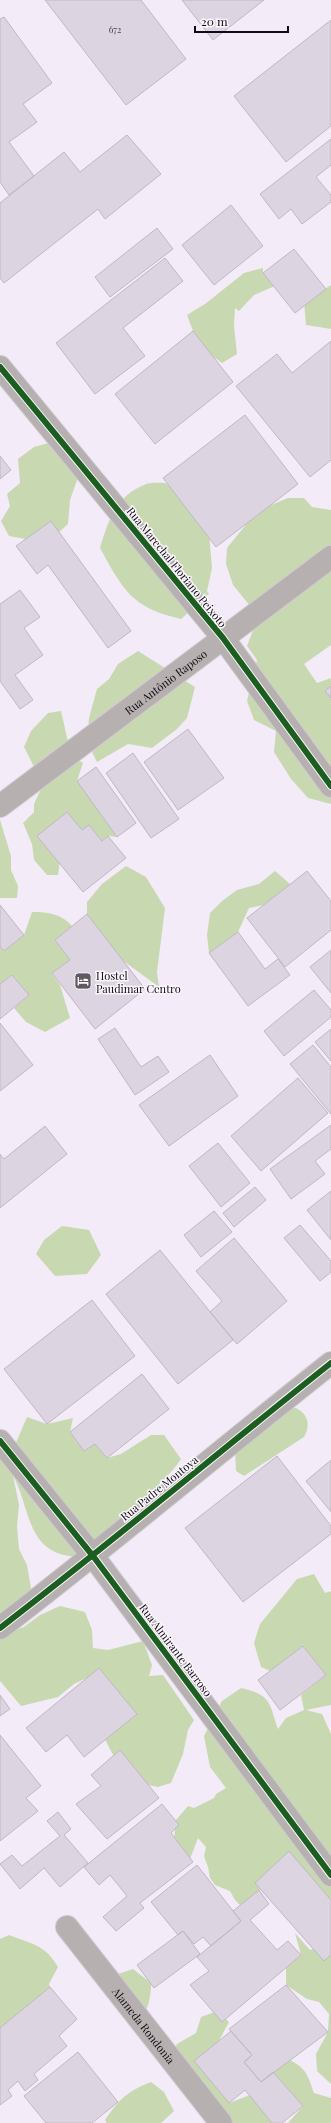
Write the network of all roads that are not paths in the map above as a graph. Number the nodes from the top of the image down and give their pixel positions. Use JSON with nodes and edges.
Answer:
{"nodes":[{"id":1,"x":0,"y":367,"type":"edge"},
{"id":2,"x":331,"y":557,"type":"edge"},
{"id":3,"x":223,"y":638,"type":"junction"},
{"id":4,"x":331,"y":786,"type":"edge"},
{"id":5,"x":0,"y":806,"type":"edge"},
{"id":6,"x":331,"y":1364,"type":"edge"},
{"id":7,"x":0,"y":1441,"type":"edge"},
{"id":8,"x":93,"y":1556,"type":"junction"},
{"id":9,"x":0,"y":1628,"type":"edge"},
{"id":10,"x":331,"y":1875,"type":"edge"},
{"id":11,"x":67,"y":1927,"type":"dead end"},
{"id":12,"x":221,"y":2123,"type":"edge"}],
"edges":[{"from":1,"to":3,"type":"street","name":"Rua Marechal Floriano Peixoto"},
{"from":2,"to":3,"type":"street","name":"Rua Antônio Raposo"},
{"from":3,"to":4,"type":"street","name":"Rua Marechal Floriano Peixoto"},
{"from":3,"to":5,"type":"street","name":"Rua Antônio Raposo"},
{"from":6,"to":8,"type":"street","name":"Rua Padre Montoya"},
{"from":7,"to":8,"type":"street","name":"Rua Almirante Barroso"},
{"from":8,"to":9,"type":"street","name":"Rua Padre Montoya"},
{"from":8,"to":10,"type":"street","name":"Rua Almirante Barroso"},
{"from":11,"to":12,"type":"street","name":"Alameda Rondonia"}]}
